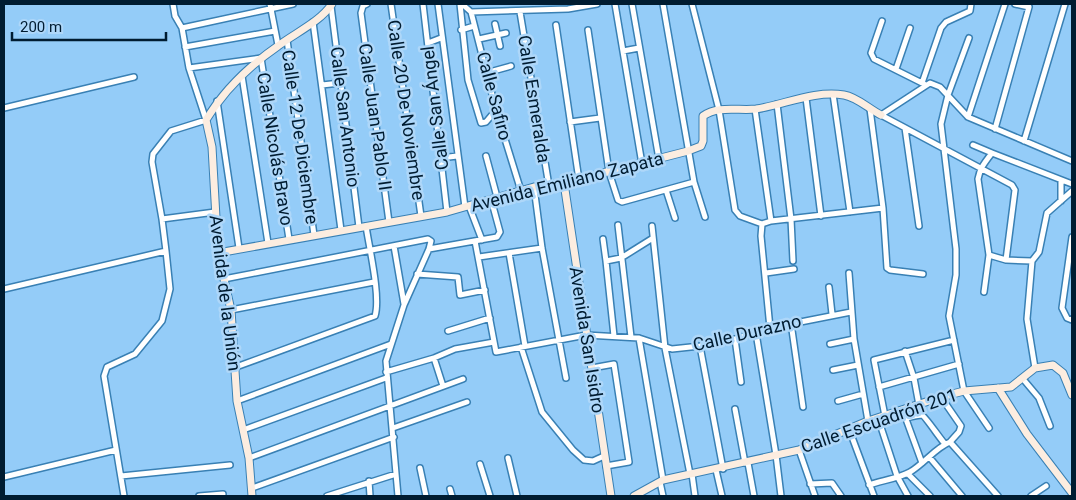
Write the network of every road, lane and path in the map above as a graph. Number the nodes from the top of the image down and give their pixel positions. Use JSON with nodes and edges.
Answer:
{"nodes":[{"id":1,"x":173,"y":4,"type":"edge"},
{"id":2,"x":293,"y":4,"type":"edge"},
{"id":3,"x":367,"y":4,"type":"edge"},
{"id":4,"x":391,"y":4,"type":"edge"},
{"id":5,"x":423,"y":4,"type":"edge"},
{"id":6,"x":438,"y":4,"type":"edge"},
{"id":7,"x":461,"y":4,"type":"edge"},
{"id":8,"x":597,"y":4,"type":"edge"},
{"id":9,"x":615,"y":4,"type":"edge"},
{"id":10,"x":663,"y":4,"type":"edge"},
{"id":11,"x":692,"y":4,"type":"edge"},
{"id":12,"x":971,"y":4,"type":"edge"},
{"id":13,"x":1005,"y":4,"type":"edge"},
{"id":14,"x":1015,"y":4,"type":"edge"},
{"id":15,"x":1065,"y":4,"type":"edge"},
{"id":16,"x":332,"y":5,"type":"edge"},
{"id":17,"x":632,"y":6,"type":"edge"},
{"id":18,"x":271,"y":7,"type":"edge"},
{"id":19,"x":471,"y":12,"type":"junction"},
{"id":20,"x":520,"y":12,"type":"junction"},
{"id":21,"x":882,"y":21,"type":"dead end"},
{"id":22,"x":313,"y":22,"type":"junction"},
{"id":23,"x":495,"y":24,"type":"dead end"},
{"id":24,"x":556,"y":25,"type":"dead end"},
{"id":25,"x":474,"y":26,"type":"junction"},
{"id":26,"x":182,"y":28,"type":"junction"},
{"id":27,"x":910,"y":28,"type":"dead end"},
{"id":28,"x":461,"y":30,"type":"junction"},
{"id":29,"x":588,"y":30,"type":"dead end"},
{"id":30,"x":275,"y":31,"type":"junction"},
{"id":31,"x":506,"y":33,"type":"dead end"},
{"id":32,"x":498,"y":35,"type":"junction"},
{"id":33,"x":441,"y":38,"type":"junction"},
{"id":34,"x":969,"y":38,"type":"dead end"},
{"id":35,"x":287,"y":40,"type":"junction"},
{"id":36,"x":479,"y":40,"type":"junction"},
{"id":37,"x":428,"y":43,"type":"junction"},
{"id":38,"x":278,"y":45,"type":"junction"},
{"id":39,"x":500,"y":46,"type":"dead end"},
{"id":40,"x":186,"y":47,"type":"junction"},
{"id":41,"x":639,"y":48,"type":"junction"},
{"id":42,"x":623,"y":51,"type":"junction"},
{"id":43,"x":261,"y":58,"type":"junction"},
{"id":44,"x":511,"y":66,"type":"dead end"},
{"id":45,"x":189,"y":68,"type":"junction"},
{"id":46,"x":896,"y":69,"type":"junction"},
{"id":47,"x":486,"y":72,"type":"junction"},
{"id":48,"x":242,"y":76,"type":"junction"},
{"id":49,"x":134,"y":77,"type":"dead end"},
{"id":50,"x":340,"y":83,"type":"junction"},
{"id":51,"x":924,"y":84,"type":"junction"},
{"id":52,"x":322,"y":85,"type":"junction"},
{"id":53,"x":834,"y":94,"type":"junction"},
{"id":54,"x":948,"y":95,"type":"junction"},
{"id":55,"x":806,"y":98,"type":"junction"},
{"id":56,"x":217,"y":101,"type":"junction"},
{"id":57,"x":777,"y":104,"type":"junction"},
{"id":58,"x":4,"y":108,"type":"edge"},
{"id":59,"x":755,"y":109,"type":"junction"},
{"id":60,"x":870,"y":109,"type":"junction"},
{"id":61,"x":496,"y":110,"type":"junction"},
{"id":62,"x":719,"y":110,"type":"junction"},
{"id":63,"x":881,"y":115,"type":"junction"},
{"id":64,"x":968,"y":117,"type":"junction"},
{"id":65,"x":600,"y":118,"type":"junction"},
{"id":66,"x":206,"y":120,"type":"junction"},
{"id":67,"x":570,"y":122,"type":"junction"},
{"id":68,"x":905,"y":128,"type":"junction"},
{"id":69,"x":995,"y":129,"type":"junction"},
{"id":70,"x":1024,"y":141,"type":"junction"},
{"id":71,"x":973,"y":145,"type":"dead end"},
{"id":72,"x":942,"y":148,"type":"junction"},
{"id":73,"x":688,"y":151,"type":"junction"},
{"id":74,"x":992,"y":153,"type":"junction"},
{"id":75,"x":456,"y":156,"type":"junction"},
{"id":76,"x":486,"y":156,"type":"dead end"},
{"id":77,"x":441,"y":158,"type":"junction"},
{"id":78,"x":659,"y":159,"type":"junction"},
{"id":79,"x":1072,"y":161,"type":"edge"},
{"id":80,"x":642,"y":164,"type":"junction"},
{"id":81,"x":980,"y":168,"type":"junction"},
{"id":82,"x":609,"y":172,"type":"junction"},
{"id":83,"x":579,"y":180,"type":"junction"},
{"id":84,"x":1061,"y":181,"type":"junction"},
{"id":85,"x":694,"y":182,"type":"junction"},
{"id":86,"x":564,"y":183,"type":"junction"},
{"id":87,"x":1072,"y":184,"type":"edge"},
{"id":88,"x":549,"y":186,"type":"junction"},
{"id":89,"x":534,"y":187,"type":"junction"},
{"id":90,"x":666,"y":190,"type":"junction"},
{"id":91,"x":521,"y":191,"type":"junction"},
{"id":92,"x":1072,"y":191,"type":"edge"},
{"id":93,"x":494,"y":198,"type":"junction"},
{"id":94,"x":1061,"y":201,"type":"junction"},
{"id":95,"x":467,"y":207,"type":"junction"},
{"id":96,"x":882,"y":208,"type":"junction"},
{"id":97,"x":215,"y":212,"type":"junction"},
{"id":98,"x":447,"y":212,"type":"junction"},
{"id":99,"x":850,"y":212,"type":"junction"},
{"id":100,"x":421,"y":216,"type":"junction"},
{"id":101,"x":821,"y":216,"type":"junction"},
{"id":102,"x":675,"y":218,"type":"dead end"},
{"id":103,"x":705,"y":218,"type":"dead end"},
{"id":104,"x":162,"y":219,"type":"junction"},
{"id":105,"x":791,"y":219,"type":"junction"},
{"id":106,"x":771,"y":221,"type":"junction"},
{"id":107,"x":390,"y":222,"type":"junction"},
{"id":108,"x":762,"y":224,"type":"junction"},
{"id":109,"x":618,"y":225,"type":"dead end"},
{"id":110,"x":363,"y":226,"type":"junction"},
{"id":111,"x":652,"y":226,"type":"dead end"},
{"id":112,"x":919,"y":226,"type":"dead end"},
{"id":113,"x":341,"y":230,"type":"junction"},
{"id":114,"x":314,"y":235,"type":"junction"},
{"id":115,"x":1072,"y":237,"type":"edge"},
{"id":116,"x":653,"y":238,"type":"junction"},
{"id":117,"x":603,"y":239,"type":"dead end"},
{"id":118,"x":288,"y":240,"type":"junction"},
{"id":119,"x":482,"y":240,"type":"junction"},
{"id":120,"x":475,"y":241,"type":"junction"},
{"id":121,"x":268,"y":243,"type":"junction"},
{"id":122,"x":394,"y":246,"type":"junction"},
{"id":123,"x":239,"y":248,"type":"junction"},
{"id":124,"x":542,"y":248,"type":"junction"},
{"id":125,"x":429,"y":249,"type":"junction"},
{"id":126,"x":370,"y":251,"type":"junction"},
{"id":127,"x":166,"y":252,"type":"junction"},
{"id":128,"x":218,"y":253,"type":"junction"},
{"id":129,"x":509,"y":253,"type":"junction"},
{"id":130,"x":989,"y":255,"type":"junction"},
{"id":131,"x":479,"y":257,"type":"junction"},
{"id":132,"x":621,"y":258,"type":"junction"},
{"id":133,"x":606,"y":260,"type":"junction"},
{"id":134,"x":1006,"y":260,"type":"junction"},
{"id":135,"x":793,"y":261,"type":"dead end"},
{"id":136,"x":1032,"y":261,"type":"junction"},
{"id":137,"x":794,"y":269,"type":"dead end"},
{"id":138,"x":849,"y":272,"type":"dead end"},
{"id":139,"x":766,"y":273,"type":"junction"},
{"id":140,"x":417,"y":274,"type":"junction"},
{"id":141,"x":923,"y":274,"type":"dead end"},
{"id":142,"x":224,"y":279,"type":"junction"},
{"id":143,"x":374,"y":282,"type":"junction"},
{"id":144,"x":829,"y":286,"type":"dead end"},
{"id":145,"x":4,"y":289,"type":"edge"},
{"id":146,"x":485,"y":290,"type":"junction"},
{"id":147,"x":984,"y":292,"type":"dead end"},
{"id":148,"x":404,"y":305,"type":"junction"},
{"id":149,"x":231,"y":310,"type":"junction"},
{"id":150,"x":851,"y":312,"type":"junction"},
{"id":151,"x":832,"y":314,"type":"junction"},
{"id":152,"x":490,"y":318,"type":"junction"},
{"id":153,"x":1072,"y":320,"type":"edge"},
{"id":154,"x":791,"y":323,"type":"junction"},
{"id":155,"x":770,"y":328,"type":"junction"},
{"id":156,"x":448,"y":331,"type":"dead end"},
{"id":157,"x":756,"y":333,"type":"junction"},
{"id":158,"x":586,"y":335,"type":"junction"},
{"id":159,"x":614,"y":336,"type":"junction"},
{"id":160,"x":631,"y":337,"type":"junction"},
{"id":161,"x":639,"y":338,"type":"junction"},
{"id":162,"x":735,"y":339,"type":"junction"},
{"id":163,"x":854,"y":339,"type":"junction"},
{"id":164,"x":954,"y":340,"type":"junction"},
{"id":165,"x":494,"y":342,"type":"junction"},
{"id":166,"x":558,"y":342,"type":"junction"},
{"id":167,"x":391,"y":344,"type":"junction"},
{"id":168,"x":830,"y":344,"type":"dead end"},
{"id":169,"x":700,"y":346,"type":"junction"},
{"id":170,"x":523,"y":347,"type":"junction"},
{"id":171,"x":665,"y":348,"type":"junction"},
{"id":172,"x":905,"y":351,"type":"junction"},
{"id":173,"x":434,"y":358,"type":"junction"},
{"id":174,"x":959,"y":364,"type":"junction"},
{"id":175,"x":858,"y":365,"type":"junction"},
{"id":176,"x":236,"y":367,"type":"junction"},
{"id":177,"x":592,"y":368,"type":"junction"},
{"id":178,"x":1035,"y":368,"type":"junction"},
{"id":179,"x":833,"y":370,"type":"dead end"},
{"id":180,"x":386,"y":375,"type":"junction"},
{"id":181,"x":463,"y":378,"type":"dead end"},
{"id":182,"x":566,"y":378,"type":"dead end"},
{"id":183,"x":914,"y":378,"type":"junction"},
{"id":184,"x":1023,"y":379,"type":"junction"},
{"id":185,"x":742,"y":382,"type":"dead end"},
{"id":186,"x":443,"y":386,"type":"junction"},
{"id":187,"x":880,"y":387,"type":"junction"},
{"id":188,"x":998,"y":388,"type":"junction"},
{"id":189,"x":964,"y":391,"type":"junction"},
{"id":190,"x":863,"y":394,"type":"junction"},
{"id":191,"x":1072,"y":395,"type":"edge"},
{"id":192,"x":941,"y":398,"type":"junction"},
{"id":193,"x":237,"y":401,"type":"junction"},
{"id":194,"x":838,"y":401,"type":"dead end"},
{"id":195,"x":466,"y":402,"type":"dead end"},
{"id":196,"x":920,"y":405,"type":"junction"},
{"id":197,"x":389,"y":406,"type":"junction"},
{"id":198,"x":803,"y":407,"type":"dead end"},
{"id":199,"x":735,"y":409,"type":"dead end"},
{"id":200,"x":903,"y":411,"type":"junction"},
{"id":201,"x":881,"y":417,"type":"junction"},
{"id":202,"x":906,"y":418,"type":"junction"},
{"id":203,"x":868,"y":421,"type":"junction"},
{"id":204,"x":1050,"y":426,"type":"dead end"},
{"id":205,"x":393,"y":428,"type":"junction"},
{"id":206,"x":989,"y":428,"type":"dead end"},
{"id":207,"x":242,"y":430,"type":"junction"},
{"id":208,"x":849,"y":430,"type":"junction"},
{"id":209,"x":394,"y":437,"type":"junction"},
{"id":210,"x":948,"y":443,"type":"junction"},
{"id":211,"x":116,"y":450,"type":"junction"},
{"id":212,"x":799,"y":450,"type":"junction"},
{"id":213,"x":776,"y":455,"type":"junction"},
{"id":214,"x":604,"y":456,"type":"junction"},
{"id":215,"x":249,"y":458,"type":"junction"},
{"id":216,"x":508,"y":458,"type":"dead end"},
{"id":217,"x":930,"y":458,"type":"junction"},
{"id":218,"x":746,"y":463,"type":"junction"},
{"id":219,"x":922,"y":463,"type":"junction"},
{"id":220,"x":480,"y":464,"type":"dead end"},
{"id":221,"x":230,"y":465,"type":"dead end"},
{"id":222,"x":606,"y":466,"type":"junction"},
{"id":223,"x":420,"y":468,"type":"dead end"},
{"id":224,"x":719,"y":469,"type":"junction"},
{"id":225,"x":396,"y":474,"type":"junction"},
{"id":226,"x":691,"y":474,"type":"junction"},
{"id":227,"x":908,"y":474,"type":"junction"},
{"id":228,"x":121,"y":476,"type":"junction"},
{"id":229,"x":897,"y":476,"type":"junction"},
{"id":230,"x":4,"y":477,"type":"edge"},
{"id":231,"x":368,"y":481,"type":"junction"},
{"id":232,"x":661,"y":481,"type":"junction"},
{"id":233,"x":810,"y":484,"type":"junction"},
{"id":234,"x":869,"y":485,"type":"junction"},
{"id":235,"x":1046,"y":486,"type":"dead end"},
{"id":236,"x":252,"y":488,"type":"junction"},
{"id":237,"x":450,"y":489,"type":"dead end"},
{"id":238,"x":1072,"y":492,"type":"edge"},
{"id":239,"x":223,"y":494,"type":"dead end"},
{"id":240,"x":340,"y":494,"type":"edge"},
{"id":241,"x":643,"y":494,"type":"edge"},
{"id":242,"x":1034,"y":495,"type":"edge"},
{"id":243,"x":124,"y":496,"type":"edge"},
{"id":244,"x":199,"y":496,"type":"edge"},
{"id":245,"x":252,"y":496,"type":"edge"},
{"id":246,"x":327,"y":496,"type":"edge"},
{"id":247,"x":370,"y":496,"type":"edge"},
{"id":248,"x":398,"y":496,"type":"edge"},
{"id":249,"x":426,"y":496,"type":"edge"},
{"id":250,"x":452,"y":496,"type":"edge"},
{"id":251,"x":490,"y":496,"type":"edge"},
{"id":252,"x":517,"y":496,"type":"edge"},
{"id":253,"x":611,"y":496,"type":"edge"},
{"id":254,"x":634,"y":496,"type":"edge"},
{"id":255,"x":663,"y":496,"type":"edge"},
{"id":256,"x":696,"y":496,"type":"edge"},
{"id":257,"x":722,"y":496,"type":"edge"},
{"id":258,"x":754,"y":496,"type":"edge"},
{"id":259,"x":781,"y":496,"type":"edge"},
{"id":260,"x":815,"y":496,"type":"edge"},
{"id":261,"x":840,"y":496,"type":"edge"},
{"id":262,"x":874,"y":496,"type":"edge"},
{"id":263,"x":908,"y":496,"type":"edge"},
{"id":264,"x":930,"y":496,"type":"edge"},
{"id":265,"x":962,"y":496,"type":"edge"},
{"id":266,"x":998,"y":496,"type":"edge"}],
"edges":[{"from":1,"to":26,"type":"street"},
{"from":2,"to":18,"type":"street"},
{"from":3,"to":107,"type":"street","name":"Calle Juan Pablo II"},
{"from":4,"to":100,"type":"street","name":"Calle 20 De Noviembre"},
{"from":5,"to":37,"type":"street","name":"Calle San Ángel"},
{"from":6,"to":33,"type":"street"},
{"from":7,"to":19,"type":"street"},
{"from":7,"to":28,"type":"street"},
{"from":8,"to":20,"type":"street"},
{"from":9,"to":42,"type":"street"},
{"from":10,"to":73,"type":"street"},
{"from":11,"to":62,"type":"street"},
{"from":12,"to":51,"type":"street"},
{"from":13,"to":64,"type":"street"},
{"from":14,"to":69,"type":"street"},
{"from":15,"to":70,"type":"street"},
{"from":16,"to":22,"type":"main road"},
{"from":16,"to":50,"type":"street","name":"Calle San Antonio"},
{"from":17,"to":41,"type":"street"},
{"from":18,"to":26,"type":"street"},
{"from":18,"to":30,"type":"street"},
{"from":19,"to":20,"type":"street"},
{"from":19,"to":25,"type":"street","name":"Calle Safiro"},
{"from":20,"to":88,"type":"street","name":"Calle Esmeralda"},
{"from":21,"to":46,"type":"street"},
{"from":22,"to":35,"type":"main road"},
{"from":22,"to":52,"type":"street"},
{"from":23,"to":32,"type":"street"},
{"from":24,"to":67,"type":"street"},
{"from":25,"to":28,"type":"street"},
{"from":25,"to":36,"type":"street","name":"Calle Safiro"},
{"from":26,"to":40,"type":"street"},
{"from":27,"to":46,"type":"street"},
{"from":28,"to":61,"type":"street"},
{"from":29,"to":65,"type":"street"},
{"from":30,"to":38,"type":"street"},
{"from":30,"to":40,"type":"street"},
{"from":31,"to":32,"type":"street"},
{"from":32,"to":36,"type":"street"},
{"from":32,"to":39,"type":"street"},
{"from":33,"to":37,"type":"street"},
{"from":33,"to":75,"type":"street"},
{"from":34,"to":54,"type":"street"},
{"from":35,"to":38,"type":"main road"},
{"from":35,"to":114,"type":"street","name":"Calle 12 De Diciembre"},
{"from":36,"to":47,"type":"street","name":"Calle Safiro"},
{"from":37,"to":77,"type":"street","name":"Calle San Ángel"},
{"from":38,"to":43,"type":"main road"},
{"from":40,"to":45,"type":"street"},
{"from":41,"to":42,"type":"street"},
{"from":41,"to":78,"type":"street"},
{"from":42,"to":80,"type":"street"},
{"from":43,"to":45,"type":"street"},
{"from":43,"to":48,"type":"main road"},
{"from":43,"to":118,"type":"street","name":"Calle Nicolás Bravo"},
{"from":44,"to":47,"type":"street"},
{"from":45,"to":66,"type":"street"},
{"from":46,"to":51,"type":"street"},
{"from":47,"to":61,"type":"street","name":"Calle Safiro"},
{"from":48,"to":56,"type":"main road"},
{"from":48,"to":121,"type":"street"},
{"from":49,"to":58,"type":"street"},
{"from":50,"to":52,"type":"street"},
{"from":50,"to":110,"type":"street","name":"Calle San Antonio"},
{"from":51,"to":54,"type":"street"},
{"from":51,"to":63,"type":"street"},
{"from":52,"to":113,"type":"street"},
{"from":53,"to":55,"type":"main road"},
{"from":53,"to":60,"type":"main road"},
{"from":53,"to":99,"type":"street"},
{"from":54,"to":64,"type":"street"},
{"from":54,"to":72,"type":"street"},
{"from":55,"to":57,"type":"main road"},
{"from":55,"to":101,"type":"street"},
{"from":56,"to":66,"type":"main road"},
{"from":56,"to":123,"type":"street"},
{"from":57,"to":59,"type":"main road"},
{"from":57,"to":105,"type":"street"},
{"from":59,"to":62,"type":"main road"},
{"from":59,"to":106,"type":"street"},
{"from":60,"to":63,"type":"main road"},
{"from":60,"to":96,"type":"street"},
{"from":61,"to":91,"type":"street","name":"Calle Safiro"},
{"from":62,"to":73,"type":"main road","name":"Avenida Emiliano Zapata"},
{"from":62,"to":108,"type":"street"},
{"from":63,"to":68,"type":"street"},
{"from":64,"to":69,"type":"street"},
{"from":65,"to":67,"type":"street"},
{"from":65,"to":82,"type":"street"},
{"from":66,"to":97,"type":"main road","name":"Avenida de la Unión"},
{"from":66,"to":104,"type":"street"},
{"from":67,"to":83,"type":"street"},
{"from":68,"to":72,"type":"street"},
{"from":68,"to":112,"type":"street"},
{"from":69,"to":70,"type":"street"},
{"from":70,"to":79,"type":"street"},
{"from":71,"to":74,"type":"street"},
{"from":72,"to":81,"type":"street"},
{"from":72,"to":164,"type":"street"},
{"from":73,"to":78,"type":"main road","name":"Avenida Emiliano Zapata"},
{"from":73,"to":85,"type":"street"},
{"from":74,"to":81,"type":"street"},
{"from":74,"to":84,"type":"street"},
{"from":75,"to":77,"type":"street"},
{"from":75,"to":95,"type":"street"},
{"from":76,"to":93,"type":"street"},
{"from":77,"to":98,"type":"street","name":"Calle San Ángel"},
{"from":78,"to":80,"type":"main road","name":"Avenida Emiliano Zapata"},
{"from":80,"to":82,"type":"main road","name":"Avenida Emiliano Zapata"},
{"from":81,"to":130,"type":"street"},
{"from":81,"to":134,"type":"street"},
{"from":82,"to":83,"type":"main road","name":"Avenida Emiliano Zapata"},
{"from":82,"to":90,"type":"street"},
{"from":83,"to":86,"type":"main road","name":"Avenida Emiliano Zapata"},
{"from":84,"to":87,"type":"street"},
{"from":84,"to":94,"type":"street"},
{"from":85,"to":90,"type":"street"},
{"from":85,"to":103,"type":"street"},
{"from":86,"to":88,"type":"main road","name":"Avenida Emiliano Zapata"},
{"from":86,"to":158,"type":"main road","name":"Avenida San Isidro"},
{"from":88,"to":89,"type":"main road","name":"Avenida Emiliano Zapata"},
{"from":89,"to":91,"type":"main road","name":"Avenida Emiliano Zapata"},
{"from":89,"to":124,"type":"street"},
{"from":90,"to":102,"type":"street"},
{"from":91,"to":93,"type":"main road","name":"Avenida Emiliano Zapata"},
{"from":92,"to":94,"type":"street"},
{"from":93,"to":95,"type":"main road","name":"Avenida Emiliano Zapata"},
{"from":93,"to":119,"type":"street"},
{"from":94,"to":136,"type":"street"},
{"from":95,"to":98,"type":"main road","name":"Avenida Emiliano Zapata"},
{"from":95,"to":119,"type":"street"},
{"from":96,"to":99,"type":"street"},
{"from":96,"to":141,"type":"street"},
{"from":97,"to":104,"type":"street"},
{"from":97,"to":128,"type":"main road","name":"Avenida de la Unión"},
{"from":98,"to":100,"type":"main road","name":"Avenida Emiliano Zapata"},
{"from":99,"to":101,"type":"street"},
{"from":100,"to":107,"type":"main road","name":"Avenida Emiliano Zapata"},
{"from":101,"to":105,"type":"street"},
{"from":104,"to":127,"type":"street"},
{"from":105,"to":106,"type":"street"},
{"from":105,"to":135,"type":"street"},
{"from":106,"to":108,"type":"street"},
{"from":107,"to":110,"type":"main road","name":"Avenida Emiliano Zapata"},
{"from":108,"to":139,"type":"street"},
{"from":109,"to":132,"type":"street"},
{"from":110,"to":113,"type":"main road","name":"Avenida Emiliano Zapata"},
{"from":110,"to":126,"type":"street","name":"Calle San Antonio"},
{"from":111,"to":116,"type":"street"},
{"from":113,"to":114,"type":"main road","name":"Avenida Emiliano Zapata"},
{"from":114,"to":118,"type":"main road","name":"Avenida Emiliano Zapata"},
{"from":115,"to":153,"type":"street"},
{"from":116,"to":132,"type":"street"},
{"from":116,"to":171,"type":"street"},
{"from":117,"to":133,"type":"street"},
{"from":118,"to":121,"type":"main road","name":"Avenida Emiliano Zapata"},
{"from":119,"to":120,"type":"street"},
{"from":120,"to":125,"type":"street"},
{"from":120,"to":131,"type":"street"},
{"from":121,"to":123,"type":"main road","name":"Avenida Emiliano Zapata"},
{"from":122,"to":125,"type":"street"},
{"from":122,"to":126,"type":"street"},
{"from":122,"to":148,"type":"street"},
{"from":123,"to":128,"type":"main road","name":"Avenida Emiliano Zapata"},
{"from":124,"to":129,"type":"street"},
{"from":124,"to":166,"type":"street"},
{"from":125,"to":140,"type":"street"},
{"from":126,"to":142,"type":"street"},
{"from":126,"to":143,"type":"street","name":"Calle San Antonio"},
{"from":127,"to":145,"type":"street"},
{"from":127,"to":211,"type":"street"},
{"from":128,"to":142,"type":"main road","name":"Avenida de la Unión"},
{"from":129,"to":131,"type":"street"},
{"from":129,"to":170,"type":"street"},
{"from":130,"to":134,"type":"street"},
{"from":130,"to":147,"type":"street"},
{"from":131,"to":146,"type":"street"},
{"from":132,"to":133,"type":"street"},
{"from":132,"to":160,"type":"street"},
{"from":133,"to":159,"type":"street"},
{"from":134,"to":136,"type":"street"},
{"from":136,"to":178,"type":"street"},
{"from":137,"to":139,"type":"street"},
{"from":138,"to":150,"type":"street"},
{"from":139,"to":155,"type":"street"},
{"from":140,"to":146,"type":"street"},
{"from":140,"to":148,"type":"street"},
{"from":142,"to":149,"type":"main road","name":"Avenida de la Unión"},
{"from":143,"to":149,"type":"street"},
{"from":143,"to":176,"type":"street","name":"Calle San Antonio"},
{"from":144,"to":151,"type":"street"},
{"from":146,"to":152,"type":"street"},
{"from":148,"to":167,"type":"street"},
{"from":149,"to":176,"type":"main road","name":"Avenida de la Unión"},
{"from":150,"to":151,"type":"street","name":"Calle Durazno"},
{"from":150,"to":163,"type":"street"},
{"from":151,"to":154,"type":"street","name":"Calle Durazno"},
{"from":152,"to":156,"type":"street"},
{"from":152,"to":165,"type":"street"},
{"from":154,"to":155,"type":"street","name":"Calle Durazno"},
{"from":154,"to":198,"type":"street"},
{"from":155,"to":157,"type":"street","name":"Calle Durazno"},
{"from":157,"to":162,"type":"street","name":"Calle Durazno"},
{"from":157,"to":213,"type":"street"},
{"from":158,"to":159,"type":"street","name":"Calle Durazno"},
{"from":158,"to":166,"type":"street","name":"Calle Durazno"},
{"from":158,"to":177,"type":"main road","name":"Avenida San Isidro"},
{"from":159,"to":160,"type":"street","name":"Calle Durazno"},
{"from":160,"to":161,"type":"street","name":"Calle Durazno"},
{"from":161,"to":171,"type":"street","name":"Calle Durazno"},
{"from":161,"to":232,"type":"street"},
{"from":162,"to":169,"type":"street","name":"Calle Durazno"},
{"from":162,"to":185,"type":"street"},
{"from":163,"to":168,"type":"street"},
{"from":163,"to":175,"type":"street"},
{"from":164,"to":172,"type":"street"},
{"from":164,"to":174,"type":"street"},
{"from":165,"to":170,"type":"street","name":"Calle Durazno"},
{"from":165,"to":173,"type":"street"},
{"from":166,"to":170,"type":"street","name":"Calle Durazno"},
{"from":166,"to":182,"type":"street"},
{"from":167,"to":180,"type":"street"},
{"from":167,"to":193,"type":"street"},
{"from":169,"to":171,"type":"street","name":"Calle Durazno"},
{"from":169,"to":224,"type":"street"},
{"from":170,"to":214,"type":"street"},
{"from":171,"to":226,"type":"street"},
{"from":172,"to":183,"type":"street"},
{"from":172,"to":187,"type":"street"},
{"from":173,"to":180,"type":"street"},
{"from":173,"to":186,"type":"street"},
{"from":174,"to":183,"type":"street"},
{"from":174,"to":189,"type":"street"},
{"from":175,"to":179,"type":"street"},
{"from":175,"to":190,"type":"street"},
{"from":176,"to":193,"type":"main road","name":"Avenida de la Unión"},
{"from":177,"to":214,"type":"main road","name":"Avenida San Isidro"},
{"from":177,"to":222,"type":"street"},
{"from":178,"to":184,"type":"main road","name":"Calle Escuadrón 201"},
{"from":178,"to":191,"type":"main road"},
{"from":180,"to":197,"type":"street"},
{"from":180,"to":207,"type":"street"},
{"from":181,"to":186,"type":"street"},
{"from":183,"to":187,"type":"street"},
{"from":183,"to":196,"type":"street"},
{"from":184,"to":188,"type":"main road","name":"Calle Escuadrón 201"},
{"from":184,"to":204,"type":"street"},
{"from":186,"to":197,"type":"street"},
{"from":187,"to":201,"type":"street"},
{"from":188,"to":189,"type":"main road","name":"Calle Escuadrón 201"},
{"from":188,"to":238,"type":"main road"},
{"from":189,"to":192,"type":"main road","name":"Calle Escuadrón 201"},
{"from":189,"to":206,"type":"street"},
{"from":190,"to":194,"type":"street"},
{"from":190,"to":203,"type":"street"},
{"from":192,"to":196,"type":"main road","name":"Calle Escuadrón 201"},
{"from":192,"to":210,"type":"street"},
{"from":193,"to":207,"type":"main road","name":"Avenida de la Unión"},
{"from":195,"to":205,"type":"street"},
{"from":196,"to":200,"type":"main road","name":"Calle Escuadrón 201"},
{"from":197,"to":205,"type":"street"},
{"from":197,"to":215,"type":"street"},
{"from":199,"to":218,"type":"street"},
{"from":200,"to":201,"type":"main road","name":"Calle Escuadrón 201"},
{"from":200,"to":202,"type":"street"},
{"from":201,"to":203,"type":"main road","name":"Calle Escuadrón 201"},
{"from":201,"to":229,"type":"street"},
{"from":202,"to":210,"type":"street"},
{"from":202,"to":219,"type":"street"},
{"from":203,"to":208,"type":"main road","name":"Calle Escuadrón 201"},
{"from":205,"to":209,"type":"street"},
{"from":207,"to":215,"type":"main road","name":"Avenida de la Unión"},
{"from":208,"to":212,"type":"main road","name":"Calle Escuadrón 201"},
{"from":208,"to":234,"type":"street"},
{"from":209,"to":225,"type":"street"},
{"from":209,"to":236,"type":"street"},
{"from":210,"to":217,"type":"street"},
{"from":210,"to":266,"type":"street"},
{"from":211,"to":228,"type":"street"},
{"from":211,"to":230,"type":"street"},
{"from":212,"to":213,"type":"main road","name":"Calle Escuadrón 201"},
{"from":212,"to":233,"type":"street"},
{"from":213,"to":218,"type":"main road","name":"Calle Escuadrón 201"},
{"from":213,"to":259,"type":"street"},
{"from":214,"to":222,"type":"main road","name":"Avenida San Isidro"},
{"from":215,"to":236,"type":"main road","name":"Avenida de la Unión"},
{"from":216,"to":252,"type":"street"},
{"from":217,"to":219,"type":"street"},
{"from":217,"to":265,"type":"street"},
{"from":218,"to":224,"type":"main road","name":"Calle Escuadrón 201"},
{"from":218,"to":258,"type":"street"},
{"from":219,"to":227,"type":"street"},
{"from":220,"to":251,"type":"street"},
{"from":221,"to":228,"type":"street"},
{"from":222,"to":253,"type":"main road","name":"Avenida San Isidro"},
{"from":223,"to":249,"type":"street"},
{"from":224,"to":226,"type":"main road","name":"Calle Escuadrón 201"},
{"from":224,"to":257,"type":"street"},
{"from":225,"to":231,"type":"street"},
{"from":225,"to":248,"type":"street"},
{"from":226,"to":232,"type":"main road","name":"Calle Escuadrón 201"},
{"from":226,"to":256,"type":"street"},
{"from":227,"to":229,"type":"street"},
{"from":227,"to":264,"type":"street"},
{"from":228,"to":243,"type":"street"},
{"from":229,"to":234,"type":"street"},
{"from":229,"to":263,"type":"street"},
{"from":231,"to":240,"type":"street"},
{"from":231,"to":247,"type":"street"},
{"from":232,"to":241,"type":"main road","name":"Calle Escuadrón 201"},
{"from":232,"to":255,"type":"street"},
{"from":233,"to":260,"type":"street"},
{"from":233,"to":261,"type":"street"},
{"from":234,"to":262,"type":"street"},
{"from":235,"to":242,"type":"street"},
{"from":236,"to":245,"type":"main road","name":"Avenida de la Unión"},
{"from":237,"to":250,"type":"street"},
{"from":239,"to":244,"type":"street"},
{"from":240,"to":246,"type":"street"},
{"from":241,"to":254,"type":"main road","name":"Calle Escuadrón 201"}]}
